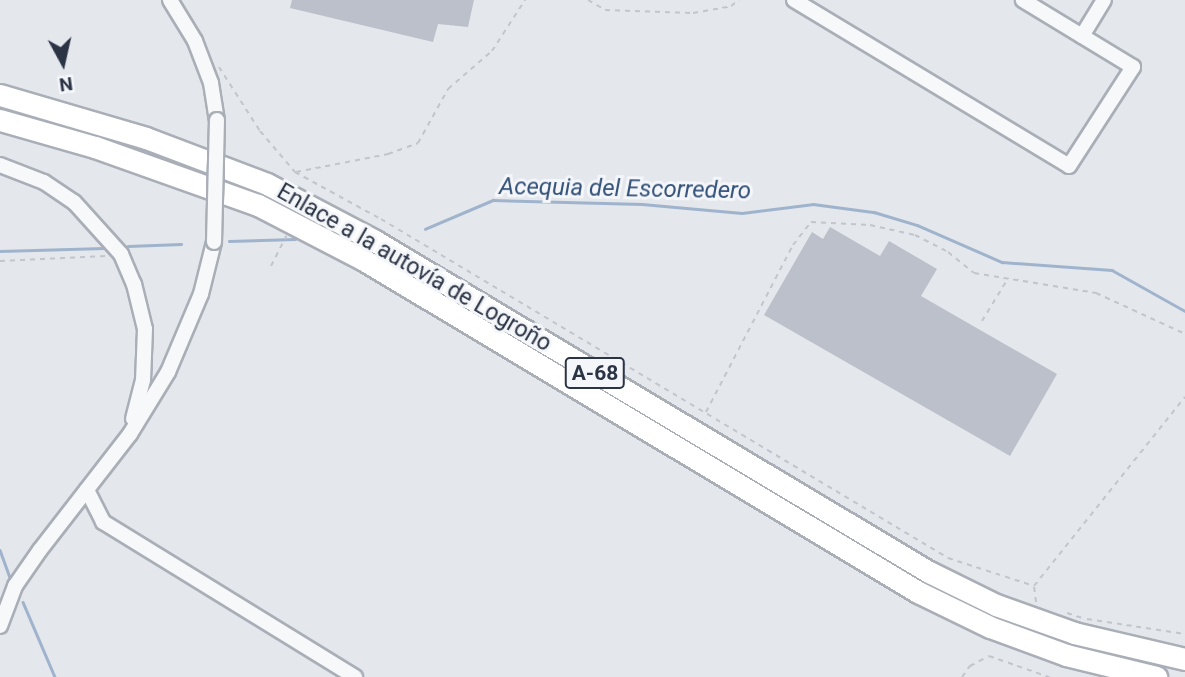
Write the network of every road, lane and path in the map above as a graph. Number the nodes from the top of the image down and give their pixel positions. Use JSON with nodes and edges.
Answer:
{"nodes":[{"id":1,"x":170,"y":0,"type":"edge"},
{"id":2,"x":525,"y":0,"type":"edge"},
{"id":3,"x":588,"y":0,"type":"edge"},
{"id":4,"x":739,"y":0,"type":"edge"},
{"id":5,"x":794,"y":0,"type":"edge"},
{"id":6,"x":1023,"y":0,"type":"edge"},
{"id":7,"x":1104,"y":0,"type":"edge"},
{"id":8,"x":1082,"y":36,"type":"junction"},
{"id":9,"x":216,"y":63,"type":"dead end"},
{"id":10,"x":0,"y":88,"type":"edge"},
{"id":11,"x":0,"y":95,"type":"edge"},
{"id":12,"x":28,"y":103,"type":"junction"},
{"id":13,"x":0,"y":120,"type":"edge"},
{"id":14,"x":0,"y":130,"type":"edge"},
{"id":15,"x":95,"y":148,"type":"junction"},
{"id":16,"x":0,"y":165,"type":"edge"},
{"id":17,"x":295,"y":172,"type":"junction"},
{"id":18,"x":286,"y":235,"type":"dead end"},
{"id":19,"x":121,"y":254,"type":"junction"},
{"id":20,"x":0,"y":261,"type":"edge"},
{"id":21,"x":271,"y":266,"type":"dead end"},
{"id":22,"x":423,"y":269,"type":"junction"},
{"id":23,"x":1008,"y":279,"type":"junction"},
{"id":24,"x":410,"y":288,"type":"junction"},
{"id":25,"x":982,"y":321,"type":"dead end"},
{"id":26,"x":1185,"y":334,"type":"edge"},
{"id":27,"x":1185,"y":397,"type":"edge"},
{"id":28,"x":706,"y":413,"type":"junction"},
{"id":29,"x":130,"y":434,"type":"junction"},
{"id":30,"x":87,"y":490,"type":"junction"},
{"id":31,"x":1034,"y":586,"type":"junction"},
{"id":32,"x":1048,"y":607,"type":"dead end"},
{"id":33,"x":1060,"y":611,"type":"dead end"},
{"id":34,"x":0,"y":626,"type":"edge"},
{"id":35,"x":1185,"y":634,"type":"edge"},
{"id":36,"x":1185,"y":659,"type":"edge"},
{"id":37,"x":355,"y":677,"type":"edge"},
{"id":38,"x":962,"y":677,"type":"edge"},
{"id":39,"x":1049,"y":677,"type":"edge"},
{"id":40,"x":1156,"y":677,"type":"edge"}],
"edges":[{"from":1,"to":29,"type":"street","bridge":true},
{"from":2,"to":17,"type":"path"},
{"from":3,"to":4,"type":"path"},
{"from":5,"to":8,"type":"street"},
{"from":6,"to":8,"type":"street"},
{"from":7,"to":8,"type":"street"},
{"from":9,"to":17,"type":"path"},
{"from":10,"to":12,"type":"highway"},
{"from":11,"to":12,"type":"highway","name":"Enlace a la autovía de Logroño","number":"A-68"},
{"from":12,"to":22,"type":"highway","name":"Enlace a la autovía de Logroño","number":"A-68"},
{"from":13,"to":15,"type":"highway","name":"Enlace a la autovía de Logroño","number":"A-68"},
{"from":14,"to":15,"type":"highway"},
{"from":15,"to":24,"type":"highway","name":"Enlace a la autovía de Logroño","number":"A-68"},
{"from":16,"to":19,"type":"street"},
{"from":17,"to":28,"type":"path"},
{"from":18,"to":21,"type":"path"},
{"from":19,"to":20,"type":"path"},
{"from":19,"to":29,"type":"street"},
{"from":22,"to":24,"type":"street"},
{"from":22,"to":36,"type":"highway","name":"Enlace a la autovía de Logroño","number":"A-68"},
{"from":23,"to":25,"type":"path"},
{"from":23,"to":26,"type":"path"},
{"from":23,"to":28,"type":"path"},
{"from":24,"to":40,"type":"highway","name":"Enlace a la autovía de Logroño","number":"A-68"},
{"from":27,"to":31,"type":"path"},
{"from":28,"to":31,"type":"path"},
{"from":29,"to":30,"type":"street"},
{"from":30,"to":34,"type":"street"},
{"from":30,"to":37,"type":"street"},
{"from":31,"to":32,"type":"path"},
{"from":33,"to":35,"type":"path"},
{"from":38,"to":39,"type":"path"}]}
